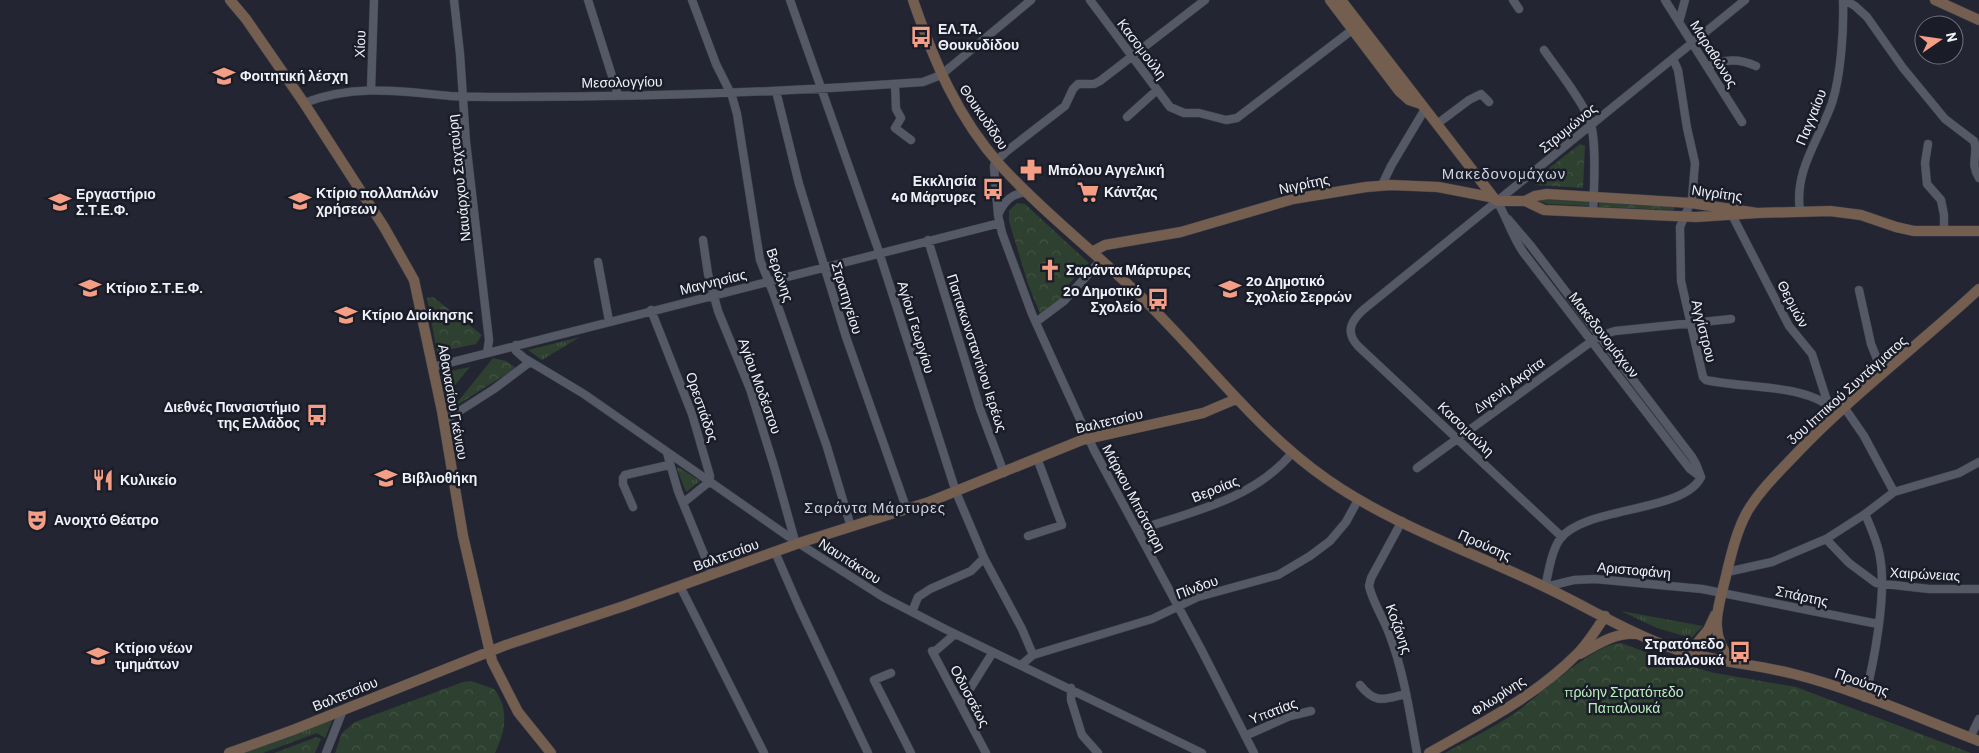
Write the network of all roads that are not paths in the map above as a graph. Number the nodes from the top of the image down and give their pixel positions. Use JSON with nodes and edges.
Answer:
{"nodes":[{"id":1,"x":230,"y":0,"type":"edge"},
{"id":2,"x":374,"y":0,"type":"edge"},
{"id":3,"x":454,"y":0,"type":"edge"},
{"id":4,"x":588,"y":0,"type":"edge"},
{"id":5,"x":692,"y":0,"type":"edge"},
{"id":6,"x":790,"y":0,"type":"edge"},
{"id":7,"x":913,"y":0,"type":"edge"},
{"id":8,"x":1031,"y":0,"type":"edge"},
{"id":9,"x":1090,"y":0,"type":"edge"},
{"id":10,"x":1205,"y":0,"type":"edge"},
{"id":11,"x":1330,"y":0,"type":"edge"},
{"id":12,"x":1341,"y":0,"type":"edge"},
{"id":13,"x":1513,"y":0,"type":"edge"},
{"id":14,"x":1665,"y":0,"type":"edge"},
{"id":15,"x":1685,"y":0,"type":"edge"},
{"id":16,"x":1745,"y":0,"type":"edge"},
{"id":17,"x":1844,"y":0,"type":"edge"},
{"id":18,"x":1937,"y":0,"type":"edge"},
{"id":19,"x":1519,"y":9,"type":"dead end"},
{"id":20,"x":1979,"y":20,"type":"edge"},
{"id":21,"x":1679,"y":22,"type":"junction"},
{"id":22,"x":1356,"y":27,"type":"junction"},
{"id":23,"x":1692,"y":44,"type":"junction"},
{"id":24,"x":1544,"y":50,"type":"dead end"},
{"id":25,"x":1132,"y":56,"type":"junction"},
{"id":26,"x":1674,"y":59,"type":"junction"},
{"id":27,"x":1756,"y":66,"type":"dead end"},
{"id":28,"x":1707,"y":67,"type":"junction"},
{"id":29,"x":941,"y":75,"type":"junction"},
{"id":30,"x":895,"y":84,"type":"junction"},
{"id":31,"x":822,"y":88,"type":"junction"},
{"id":32,"x":370,"y":90,"type":"junction"},
{"id":33,"x":1157,"y":90,"type":"junction"},
{"id":34,"x":776,"y":91,"type":"junction"},
{"id":35,"x":731,"y":93,"type":"junction"},
{"id":36,"x":618,"y":95,"type":"junction"},
{"id":37,"x":462,"y":96,"type":"junction"},
{"id":38,"x":1489,"y":102,"type":"dead end"},
{"id":39,"x":304,"y":103,"type":"junction"},
{"id":40,"x":1423,"y":106,"type":"junction"},
{"id":41,"x":1127,"y":117,"type":"dead end"},
{"id":42,"x":1742,"y":122,"type":"dead end"},
{"id":43,"x":1437,"y":124,"type":"junction"},
{"id":44,"x":1591,"y":125,"type":"junction"},
{"id":45,"x":911,"y":140,"type":"dead end"},
{"id":46,"x":1928,"y":144,"type":"dead end"},
{"id":47,"x":996,"y":160,"type":"junction"},
{"id":48,"x":1979,"y":178,"type":"edge"},
{"id":49,"x":1382,"y":185,"type":"junction"},
{"id":50,"x":1028,"y":192,"type":"junction"},
{"id":51,"x":1593,"y":196,"type":"junction"},
{"id":52,"x":1495,"y":200,"type":"junction"},
{"id":53,"x":1525,"y":201,"type":"junction"},
{"id":54,"x":1687,"y":209,"type":"junction"},
{"id":55,"x":1800,"y":211,"type":"junction"},
{"id":56,"x":1757,"y":212,"type":"junction"},
{"id":57,"x":1593,"y":213,"type":"junction"},
{"id":58,"x":1504,"y":214,"type":"junction"},
{"id":59,"x":1732,"y":215,"type":"junction"},
{"id":60,"x":999,"y":219,"type":"junction"},
{"id":61,"x":1065,"y":228,"type":"joint"},
{"id":62,"x":1944,"y":231,"type":"junction"},
{"id":63,"x":1979,"y":231,"type":"edge"},
{"id":64,"x":703,"y":240,"type":"dead end"},
{"id":65,"x":928,"y":240,"type":"junction"},
{"id":66,"x":880,"y":252,"type":"junction"},
{"id":67,"x":1092,"y":252,"type":"junction"},
{"id":68,"x":1101,"y":260,"type":"junction"},
{"id":69,"x":598,"y":262,"type":"dead end"},
{"id":70,"x":824,"y":266,"type":"junction"},
{"id":71,"x":768,"y":281,"type":"junction"},
{"id":72,"x":1979,"y":289,"type":"edge"},
{"id":73,"x":1859,"y":290,"type":"dead end"},
{"id":74,"x":713,"y":294,"type":"junction"},
{"id":75,"x":651,"y":310,"type":"junction"},
{"id":76,"x":1731,"y":319,"type":"dead end"},
{"id":77,"x":609,"y":321,"type":"junction"},
{"id":78,"x":1036,"y":322,"type":"junction"},
{"id":79,"x":1691,"y":323,"type":"junction"},
{"id":80,"x":1599,"y":336,"type":"junction"},
{"id":81,"x":1352,"y":339,"type":"joint"},
{"id":82,"x":1592,"y":340,"type":"junction"},
{"id":83,"x":516,"y":345,"type":"junction"},
{"id":84,"x":487,"y":353,"type":"junction"},
{"id":85,"x":530,"y":362,"type":"junction"},
{"id":86,"x":433,"y":367,"type":"junction"},
{"id":87,"x":1883,"y":374,"type":"junction"},
{"id":88,"x":1236,"y":399,"type":"junction"},
{"id":89,"x":1828,"y":404,"type":"junction"},
{"id":90,"x":1840,"y":410,"type":"junction"},
{"id":91,"x":444,"y":421,"type":"junction"},
{"id":92,"x":1088,"y":438,"type":"junction"},
{"id":93,"x":1456,"y":438,"type":"junction"},
{"id":94,"x":667,"y":453,"type":"junction"},
{"id":95,"x":1292,"y":453,"type":"junction"},
{"id":96,"x":1037,"y":458,"type":"junction"},
{"id":97,"x":1979,"y":462,"type":"edge"},
{"id":98,"x":669,"y":465,"type":"junction"},
{"id":99,"x":1417,"y":468,"type":"dead end"},
{"id":100,"x":1004,"y":473,"type":"junction"},
{"id":101,"x":1701,"y":477,"type":"junction"},
{"id":102,"x":709,"y":482,"type":"junction"},
{"id":103,"x":956,"y":492,"type":"junction"},
{"id":104,"x":1894,"y":492,"type":"junction"},
{"id":105,"x":1358,"y":500,"type":"junction"},
{"id":106,"x":683,"y":503,"type":"junction"},
{"id":107,"x":633,"y":507,"type":"dead end"},
{"id":108,"x":907,"y":510,"type":"junction"},
{"id":109,"x":1865,"y":514,"type":"junction"},
{"id":110,"x":1402,"y":521,"type":"junction"},
{"id":111,"x":851,"y":527,"type":"junction"},
{"id":112,"x":1137,"y":530,"type":"junction"},
{"id":113,"x":1028,"y":536,"type":"dead end"},
{"id":114,"x":1562,"y":536,"type":"junction"},
{"id":115,"x":1826,"y":539,"type":"junction"},
{"id":116,"x":797,"y":542,"type":"junction"},
{"id":117,"x":775,"y":552,"type":"junction"},
{"id":118,"x":984,"y":558,"type":"junction"},
{"id":119,"x":1727,"y":572,"type":"junction"},
{"id":120,"x":712,"y":574,"type":"junction"},
{"id":121,"x":1881,"y":584,"type":"junction"},
{"id":122,"x":680,"y":586,"type":"junction"},
{"id":123,"x":1545,"y":587,"type":"junction"},
{"id":124,"x":1979,"y":589,"type":"edge"},
{"id":125,"x":1722,"y":592,"type":"junction"},
{"id":126,"x":1178,"y":606,"type":"junction"},
{"id":127,"x":1718,"y":607,"type":"junction"},
{"id":128,"x":912,"y":612,"type":"junction"},
{"id":129,"x":1605,"y":616,"type":"junction"},
{"id":130,"x":1878,"y":624,"type":"junction"},
{"id":131,"x":955,"y":634,"type":"junction"},
{"id":132,"x":1642,"y":636,"type":"junction"},
{"id":133,"x":489,"y":652,"type":"junction"},
{"id":134,"x":993,"y":652,"type":"junction"},
{"id":135,"x":1689,"y":653,"type":"junction"},
{"id":136,"x":1033,"y":655,"type":"junction"},
{"id":137,"x":1576,"y":656,"type":"junction"},
{"id":138,"x":1732,"y":662,"type":"junction"},
{"id":139,"x":1021,"y":665,"type":"junction"},
{"id":140,"x":891,"y":673,"type":"dead end"},
{"id":141,"x":1360,"y":685,"type":"dead end"},
{"id":142,"x":1071,"y":688,"type":"junction"},
{"id":143,"x":1406,"y":694,"type":"junction"},
{"id":144,"x":1865,"y":698,"type":"junction"},
{"id":145,"x":961,"y":703,"type":"junction"},
{"id":146,"x":343,"y":710,"type":"junction"},
{"id":147,"x":1311,"y":711,"type":"dead end"},
{"id":148,"x":1979,"y":719,"type":"edge"},
{"id":149,"x":1245,"y":736,"type":"junction"},
{"id":150,"x":1975,"y":740,"type":"edge"},
{"id":151,"x":229,"y":753,"type":"edge"},
{"id":152,"x":326,"y":753,"type":"edge"},
{"id":153,"x":551,"y":753,"type":"edge"},
{"id":154,"x":764,"y":753,"type":"edge"},
{"id":155,"x":868,"y":753,"type":"edge"},
{"id":156,"x":911,"y":753,"type":"edge"},
{"id":157,"x":986,"y":753,"type":"edge"},
{"id":158,"x":1098,"y":753,"type":"edge"},
{"id":159,"x":1202,"y":753,"type":"edge"},
{"id":160,"x":1254,"y":753,"type":"edge"},
{"id":161,"x":1417,"y":753,"type":"edge"},
{"id":162,"x":1430,"y":753,"type":"edge"}],
"edges":[{"from":1,"to":39,"type":"street","name":"Αθανασίου Γκένιου"},
{"from":2,"to":32,"type":"street","name":"Χίου"},
{"from":3,"to":37,"type":"street","name":"Ναυάρχου Σαχτούρη"},
{"from":4,"to":36,"type":"street"},
{"from":5,"to":35,"type":"street","name":"Βερώνης"},
{"from":6,"to":31,"type":"street","name":"Αγίου Γεωργίου"},
{"from":7,"to":29,"type":"street","name":"Θουκυδίδου"},
{"from":8,"to":29,"type":"street"},
{"from":9,"to":25,"type":"street","name":"Κασομούλη"},
{"from":10,"to":25,"type":"street"},
{"from":11,"to":22,"type":"street","name":"Μακεδονομάχων"},
{"from":12,"to":22,"type":"street","name":"Μακεδονομάχων"},
{"from":13,"to":19,"type":"street"},
{"from":14,"to":21,"type":"street","name":"Μαραθώνος"},
{"from":15,"to":21,"type":"street"},
{"from":16,"to":23,"type":"street","name":"Στρυμώνος"},
{"from":17,"to":48,"type":"street"},
{"from":17,"to":55,"type":"street","name":"Παγγαίου"},
{"from":18,"to":20,"type":"street"},
{"from":21,"to":23,"type":"street","name":"Μαραθώνος"},
{"from":22,"to":33,"type":"street","name":"Κασομούλη"},
{"from":22,"to":40,"type":"street","name":"Μακεδονομάχων"},
{"from":23,"to":26,"type":"street","name":"Στρυμώνος"},
{"from":23,"to":28,"type":"street","name":"Μαραθώνος"},
{"from":24,"to":44,"type":"street"},
{"from":25,"to":33,"type":"street","name":"Κασομούλη"},
{"from":25,"to":47,"type":"street"},
{"from":26,"to":44,"type":"street","name":"Στρυμώνος"},
{"from":26,"to":54,"type":"street","name":"Αγγίστρου"},
{"from":27,"to":28,"type":"street"},
{"from":28,"to":42,"type":"street","name":"Μαραθώνος"},
{"from":29,"to":30,"type":"street","name":"Μεσολογγίου"},
{"from":29,"to":47,"type":"street","name":"Θουκυδίδου"},
{"from":30,"to":31,"type":"street","name":"Μεσολογγίου"},
{"from":30,"to":45,"type":"street"},
{"from":31,"to":34,"type":"street","name":"Μεσολογγίου"},
{"from":31,"to":66,"type":"street","name":"Αγίου Γεωργίου"},
{"from":32,"to":37,"type":"street","name":"Μεσολογγίου"},
{"from":32,"to":39,"type":"street","name":"Μεσολογγίου"},
{"from":33,"to":41,"type":"street"},
{"from":34,"to":35,"type":"street","name":"Μεσολογγίου"},
{"from":34,"to":70,"type":"street","name":"Στρατηγείου"},
{"from":35,"to":36,"type":"street","name":"Μεσολογγίου"},
{"from":35,"to":71,"type":"street","name":"Βερώνης"},
{"from":36,"to":37,"type":"street","name":"Μεσολογγίου"},
{"from":37,"to":84,"type":"street","name":"Ναυάρχου Σαχτούρη"},
{"from":38,"to":43,"type":"street"},
{"from":39,"to":86,"type":"street","name":"Αθανασίου Γκένιου"},
{"from":40,"to":43,"type":"street","name":"Μακεδονομάχων"},
{"from":40,"to":49,"type":"street"},
{"from":43,"to":52,"type":"street","name":"Μακεδονομάχων"},
{"from":44,"to":51,"type":"street"},
{"from":44,"to":52,"type":"street","name":"Στρυμώνος"},
{"from":46,"to":62,"type":"street"},
{"from":47,"to":50,"type":"street","name":"Θουκυδίδου"},
{"from":47,"to":60,"type":"street","name":"Μάρκου Μπότσαρη"},
{"from":49,"to":52,"type":"street","name":"Νιγρίτης"},
{"from":49,"to":67,"type":"street","name":"Νιγρίτης"},
{"from":50,"to":60,"type":"street"},
{"from":50,"to":61,"type":"street","name":"Θουκυδίδου"},
{"from":51,"to":53,"type":"street","name":"Νιγρίτης"},
{"from":51,"to":54,"type":"street","name":"Νιγρίτης"},
{"from":51,"to":57,"type":"street"},
{"from":52,"to":53,"type":"street","name":"Νιγρίτης"},
{"from":52,"to":58,"type":"street","name":"Μακεδονομάχων"},
{"from":52,"to":81,"type":"street","name":"Στρυμώνος"},
{"from":53,"to":57,"type":"street","name":"Νιγρίτης"},
{"from":54,"to":56,"type":"street","name":"Νιγρίτης"},
{"from":54,"to":57,"type":"street","name":"Νιγρίτης"},
{"from":54,"to":59,"type":"street","name":"Νιγρίτης"},
{"from":54,"to":79,"type":"street","name":"Αγγίστρου"},
{"from":55,"to":56,"type":"street","name":"Νιγρίτης"},
{"from":55,"to":62,"type":"street","name":"Νιγρίτης"},
{"from":56,"to":59,"type":"street","name":"Νιγρίτης"},
{"from":58,"to":80,"type":"street"},
{"from":58,"to":82,"type":"street","name":"Μακεδονομάχων"},
{"from":59,"to":89,"type":"street","name":"Θερμών"},
{"from":60,"to":65,"type":"street","name":"Μαγνησίας"},
{"from":60,"to":78,"type":"street","name":"Μάρκου Μπότσαρη"},
{"from":61,"to":67,"type":"street","name":"Προύσης"},
{"from":62,"to":63,"type":"street","name":"Νιγρίτης"},
{"from":64,"to":74,"type":"street","name":"Αγίου Μοδέστου"},
{"from":65,"to":66,"type":"street","name":"Μαγνησίας"},
{"from":65,"to":100,"type":"street","name":"Παπακωνσταντίνου Ιερέως"},
{"from":66,"to":70,"type":"street","name":"Μαγνησίας"},
{"from":66,"to":103,"type":"street","name":"Αγίου Γεωργίου"},
{"from":67,"to":68,"type":"street","name":"Προύσης"},
{"from":68,"to":78,"type":"street"},
{"from":68,"to":88,"type":"street","name":"Προύσης"},
{"from":69,"to":77,"type":"street"},
{"from":70,"to":71,"type":"street","name":"Μαγνησίας"},
{"from":70,"to":108,"type":"street","name":"Στρατηγείου"},
{"from":71,"to":74,"type":"street","name":"Μαγνησίας"},
{"from":71,"to":111,"type":"street","name":"Βερώνης"},
{"from":72,"to":87,"type":"street","name":"3ου Ιππικού Συντάγματος"},
{"from":73,"to":87,"type":"street"},
{"from":74,"to":75,"type":"street","name":"Μαγνησίας"},
{"from":74,"to":116,"type":"street","name":"Αγίου Μοδέστου"},
{"from":75,"to":77,"type":"street","name":"Μαγνησίας"},
{"from":75,"to":102,"type":"street","name":"Ορεστιάδος"},
{"from":76,"to":79,"type":"street","name":"Διγενή Ακρίτα"},
{"from":77,"to":83,"type":"street","name":"Μαγνησίας"},
{"from":78,"to":92,"type":"street","name":"Μάρκου Μπότσαρη"},
{"from":79,"to":80,"type":"street","name":"Διγενή Ακρίτα"},
{"from":79,"to":89,"type":"street","name":"Αγγίστρου"},
{"from":80,"to":82,"type":"street","name":"Διγενή Ακρίτα"},
{"from":80,"to":101,"type":"street"},
{"from":81,"to":93,"type":"street","name":"Κασομούλη"},
{"from":82,"to":93,"type":"street","name":"Διγενή Ακρίτα"},
{"from":82,"to":101,"type":"street","name":"Μακεδονομάχων"},
{"from":83,"to":84,"type":"street","name":"Μαγνησίας"},
{"from":83,"to":85,"type":"street","name":"Ναυπάκτου"},
{"from":84,"to":86,"type":"street","name":"Μαγνησίας"},
{"from":85,"to":91,"type":"street"},
{"from":85,"to":94,"type":"street","name":"Ναυπάκτου"},
{"from":86,"to":91,"type":"street","name":"Αθανασίου Γκένιου"},
{"from":87,"to":90,"type":"street","name":"3ου Ιππικού Συντάγματος"},
{"from":88,"to":92,"type":"street","name":"Βαλτετσίου"},
{"from":88,"to":95,"type":"street","name":"Προύσης"},
{"from":89,"to":90,"type":"street","name":"Αγγίστρου"},
{"from":90,"to":104,"type":"street","name":"Αγγίστρου"},
{"from":90,"to":119,"type":"street","name":"3ου Ιππικού Συντάγματος"},
{"from":91,"to":133,"type":"street","name":"Αθανασίου Γκένιου"},
{"from":92,"to":96,"type":"street","name":"Βαλτετσίου"},
{"from":92,"to":112,"type":"street","name":"Μάρκου Μπότσαρη"},
{"from":93,"to":99,"type":"street","name":"Διγενή Ακρίτα"},
{"from":93,"to":114,"type":"street","name":"Κασομούλη"},
{"from":94,"to":98,"type":"street"},
{"from":94,"to":102,"type":"street","name":"Ναυπάκτου"},
{"from":95,"to":105,"type":"street","name":"Προύσης"},
{"from":95,"to":112,"type":"street","name":"Βεροίας"},
{"from":96,"to":100,"type":"street","name":"Βαλτετσίου"},
{"from":96,"to":113,"type":"street"},
{"from":97,"to":104,"type":"street"},
{"from":98,"to":106,"type":"street"},
{"from":98,"to":107,"type":"street"},
{"from":100,"to":103,"type":"street","name":"Βαλτετσίου"},
{"from":101,"to":114,"type":"street"},
{"from":102,"to":106,"type":"street"},
{"from":102,"to":116,"type":"street","name":"Ναυπάκτου"},
{"from":103,"to":108,"type":"street","name":"Βαλτετσίου"},
{"from":103,"to":118,"type":"street","name":"Αγίου Γεωργίου"},
{"from":104,"to":109,"type":"street"},
{"from":105,"to":110,"type":"street","name":"Προύσης"},
{"from":105,"to":126,"type":"street","name":"Πίνδου"},
{"from":106,"to":120,"type":"street"},
{"from":108,"to":111,"type":"street","name":"Βαλτετσίου"},
{"from":109,"to":115,"type":"street"},
{"from":109,"to":121,"type":"street"},
{"from":110,"to":123,"type":"street","name":"Προύσης"},
{"from":110,"to":143,"type":"street","name":"Κοζάνης"},
{"from":111,"to":116,"type":"street","name":"Βαλτετσίου"},
{"from":112,"to":126,"type":"street","name":"Μάρκου Μπότσαρη"},
{"from":114,"to":123,"type":"street"},
{"from":115,"to":119,"type":"street"},
{"from":115,"to":121,"type":"street","name":"Χαιρώνειας"},
{"from":116,"to":117,"type":"street","name":"Βαλτετσίου"},
{"from":116,"to":128,"type":"street","name":"Ναυπάκτου"},
{"from":117,"to":120,"type":"street","name":"Βαλτετσίου"},
{"from":117,"to":155,"type":"street"},
{"from":118,"to":128,"type":"street"},
{"from":118,"to":136,"type":"street","name":"Αγίου Γεωργίου"},
{"from":119,"to":125,"type":"street","name":"3ου Ιππικού Συντάγματος"},
{"from":120,"to":122,"type":"street","name":"Βαλτετσίου"},
{"from":121,"to":124,"type":"street","name":"Χαιρώνειας"},
{"from":121,"to":130,"type":"street"},
{"from":122,"to":133,"type":"street","name":"Βαλτετσίου"},
{"from":122,"to":154,"type":"street"},
{"from":123,"to":125,"type":"street","name":"Αριστοφάνη"},
{"from":123,"to":129,"type":"street","name":"Προύσης"},
{"from":125,"to":127,"type":"street","name":"3ου Ιππικού Συντάγματος"},
{"from":125,"to":130,"type":"street","name":"Σπάρτης"},
{"from":126,"to":136,"type":"street","name":"Πίνδου"},
{"from":126,"to":149,"type":"street","name":"Μάρκου Μπότσαρη"},
{"from":127,"to":135,"type":"street"},
{"from":127,"to":138,"type":"street"},
{"from":128,"to":131,"type":"street","name":"Ναυπάκτου"},
{"from":129,"to":132,"type":"street","name":"Προύσης"},
{"from":129,"to":137,"type":"street","name":"Φλωρίνης"},
{"from":130,"to":144,"type":"street"},
{"from":131,"to":134,"type":"street","name":"Ναυπάκτου"},
{"from":131,"to":145,"type":"street","name":"Οδυσσέως"},
{"from":132,"to":135,"type":"street","name":"Προύσης"},
{"from":132,"to":137,"type":"street","name":"Φλωρίνης"},
{"from":133,"to":146,"type":"street","name":"Βαλτετσίου"},
{"from":133,"to":153,"type":"street","name":"Αθανασίου Γκένιου"},
{"from":134,"to":139,"type":"street","name":"Ναυπάκτου"},
{"from":134,"to":145,"type":"street"},
{"from":135,"to":138,"type":"street","name":"Προύσης"},
{"from":136,"to":139,"type":"street","name":"Πίνδου"},
{"from":137,"to":162,"type":"street","name":"Φλωρίνης"},
{"from":138,"to":144,"type":"street","name":"Προύσης"},
{"from":139,"to":142,"type":"street","name":"Ναυπάκτου"},
{"from":140,"to":156,"type":"street"},
{"from":141,"to":143,"type":"street"},
{"from":142,"to":158,"type":"street"},
{"from":142,"to":159,"type":"street","name":"Ναυπάκτου"},
{"from":143,"to":161,"type":"street","name":"Κοζάνης"},
{"from":144,"to":150,"type":"street","name":"Προύσης"},
{"from":145,"to":157,"type":"street","name":"Οδυσσέως"},
{"from":146,"to":151,"type":"street","name":"Βαλτετσίου"},
{"from":146,"to":152,"type":"street"},
{"from":147,"to":149,"type":"street","name":"Υπατίας"},
{"from":148,"to":150,"type":"street"},
{"from":149,"to":160,"type":"street","name":"Μάρκου Μπότσαρη"}]}
